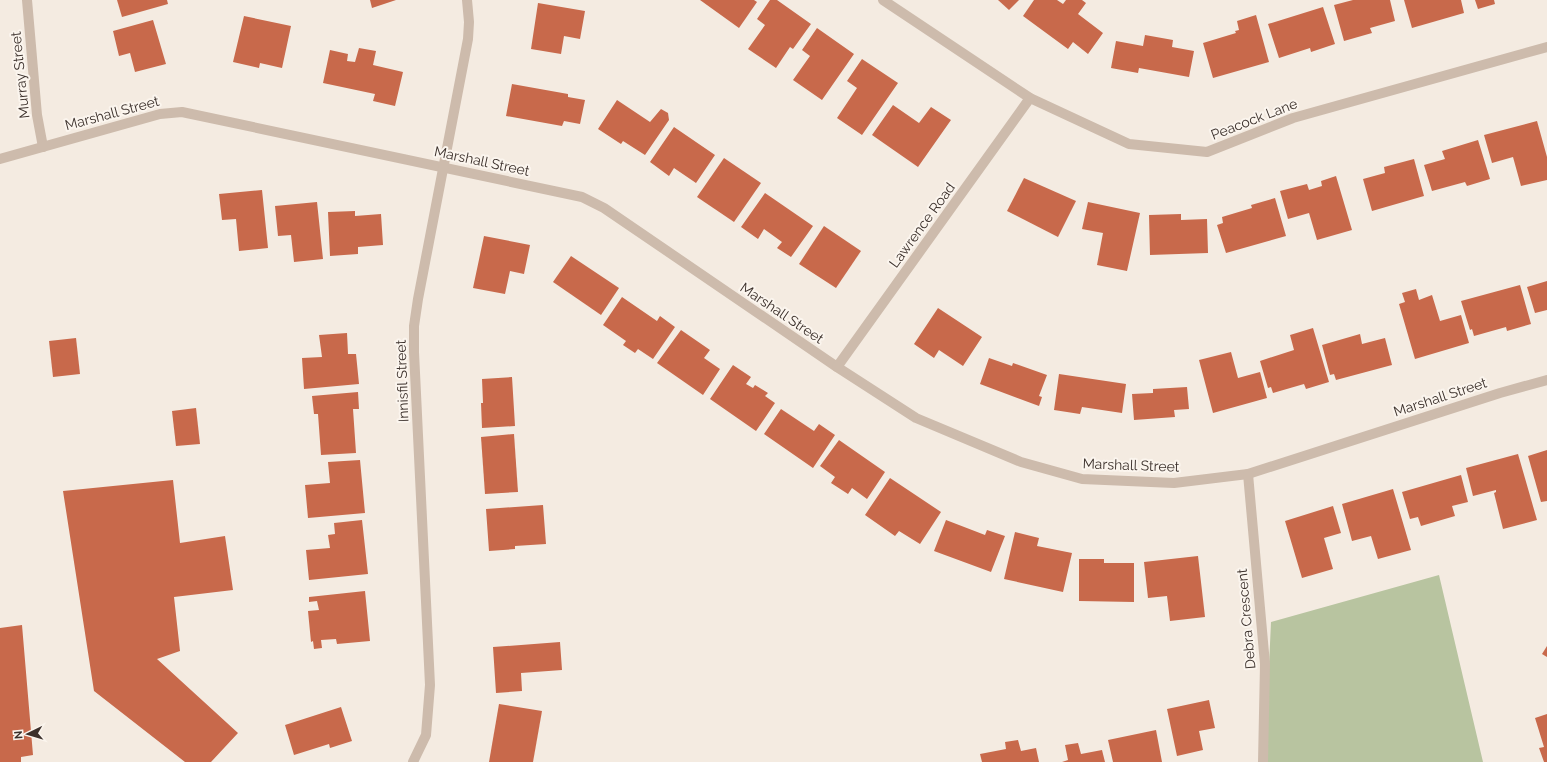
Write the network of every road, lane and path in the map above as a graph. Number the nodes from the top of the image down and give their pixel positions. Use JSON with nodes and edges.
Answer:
{"nodes":[{"id":1,"x":27,"y":0,"type":"edge"},
{"id":2,"x":467,"y":0,"type":"edge"},
{"id":3,"x":883,"y":0,"type":"edge"},
{"id":4,"x":1547,"y":47,"type":"edge"},
{"id":5,"x":1030,"y":98,"type":"junction"},
{"id":6,"x":43,"y":146,"type":"junction"},
{"id":7,"x":0,"y":158,"type":"edge"},
{"id":8,"x":443,"y":168,"type":"junction"},
{"id":9,"x":837,"y":367,"type":"junction"},
{"id":10,"x":1547,"y":380,"type":"edge"},
{"id":11,"x":1248,"y":474,"type":"junction"},
{"id":12,"x":413,"y":762,"type":"edge"},
{"id":13,"x":1263,"y":762,"type":"edge"}],
"edges":[{"from":1,"to":6,"type":"street","name":"Murray Street"},
{"from":2,"to":8,"type":"street","name":"Innisfil Street"},
{"from":3,"to":5,"type":"street","name":"Peacock Lane"},
{"from":4,"to":5,"type":"street","name":"Peacock Lane"},
{"from":5,"to":9,"type":"street","name":"Lawrence Road"},
{"from":6,"to":7,"type":"street","name":"Marshall Street"},
{"from":6,"to":8,"type":"street","name":"Marshall Street"},
{"from":8,"to":9,"type":"street","name":"Marshall Street"},
{"from":8,"to":12,"type":"street","name":"Innisfil Street"},
{"from":9,"to":11,"type":"street","name":"Marshall Street"},
{"from":10,"to":11,"type":"street","name":"Marshall Street"},
{"from":11,"to":13,"type":"street","name":"Debra Crescent"}]}
